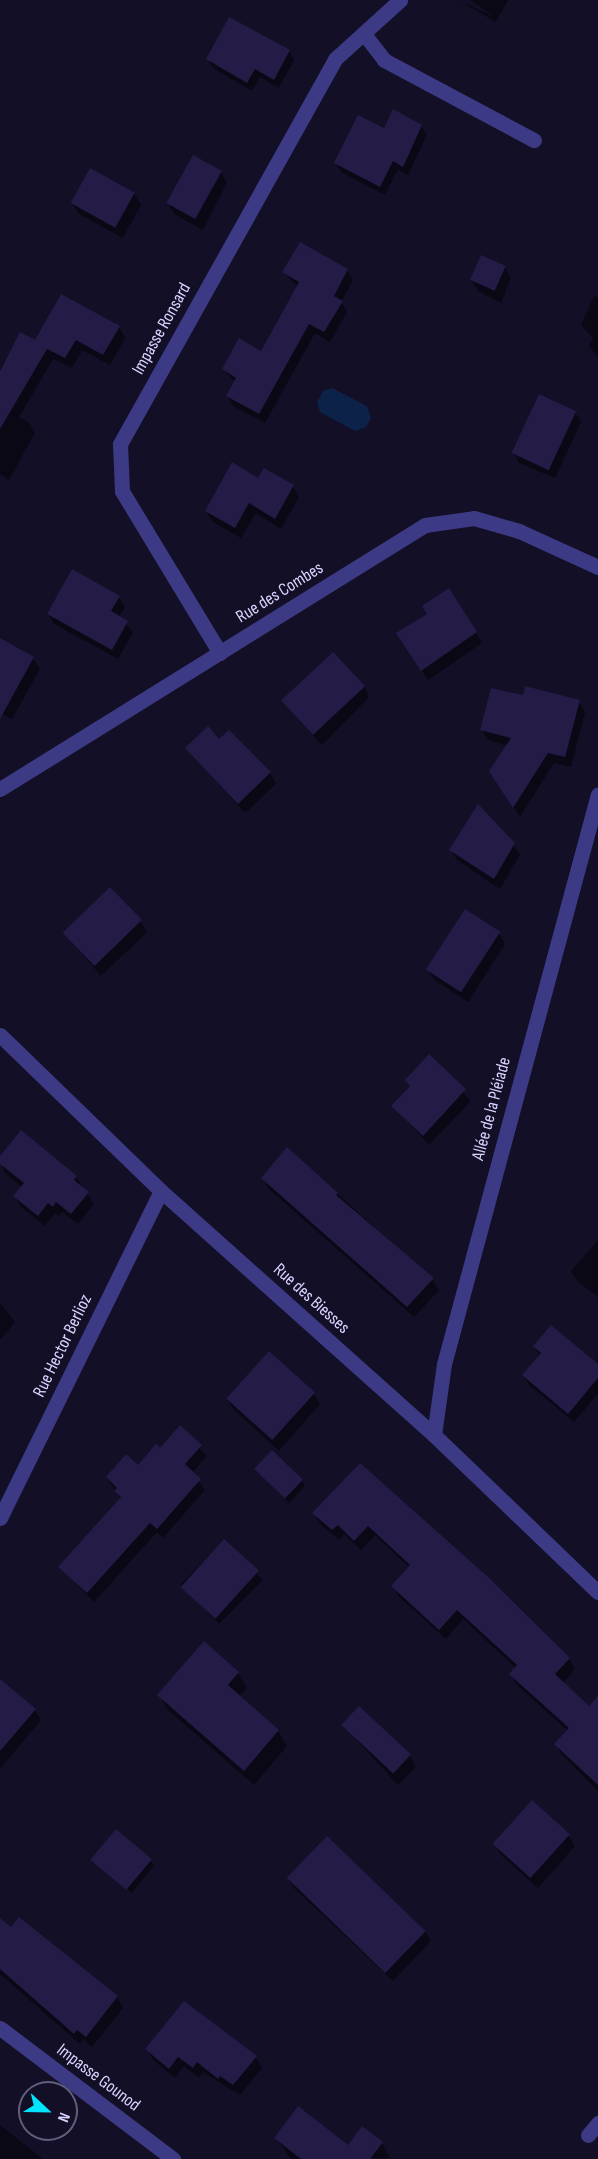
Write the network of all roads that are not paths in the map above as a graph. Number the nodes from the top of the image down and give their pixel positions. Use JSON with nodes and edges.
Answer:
{"nodes":[{"id":1,"x":400,"y":0,"type":"edge"},
{"id":2,"x":364,"y":34,"type":"junction"},
{"id":3,"x":534,"y":140,"type":"dead end"},
{"id":4,"x":597,"y":565,"type":"edge"},
{"id":5,"x":220,"y":653,"type":"junction"},
{"id":6,"x":0,"y":789,"type":"edge"},
{"id":7,"x":598,"y":794,"type":"edge"},
{"id":8,"x":0,"y":1035,"type":"edge"},
{"id":9,"x":161,"y":1191,"type":"junction"},
{"id":10,"x":434,"y":1436,"type":"junction"},
{"id":11,"x":0,"y":1518,"type":"edge"},
{"id":12,"x":598,"y":1592,"type":"edge"},
{"id":13,"x":0,"y":2028,"type":"edge"},
{"id":14,"x":173,"y":2159,"type":"edge"}],
"edges":[{"from":1,"to":2,"type":"street","name":"Impasse Ronsard"},
{"from":2,"to":3,"type":"street"},
{"from":2,"to":5,"type":"street","name":"Impasse Ronsard"},
{"from":4,"to":5,"type":"street","name":"Rue des Combes"},
{"from":5,"to":6,"type":"street","name":"Rue des Combes"},
{"from":7,"to":10,"type":"street","name":"Allée de la Pléiade"},
{"from":8,"to":9,"type":"street","name":"Rue des Biesses"},
{"from":9,"to":10,"type":"street","name":"Rue des Biesses"},
{"from":9,"to":11,"type":"street","name":"Rue Hector Berlioz"},
{"from":10,"to":12,"type":"street","name":"Rue des Biesses"},
{"from":13,"to":14,"type":"street","name":"Impasse Gounod"}]}
